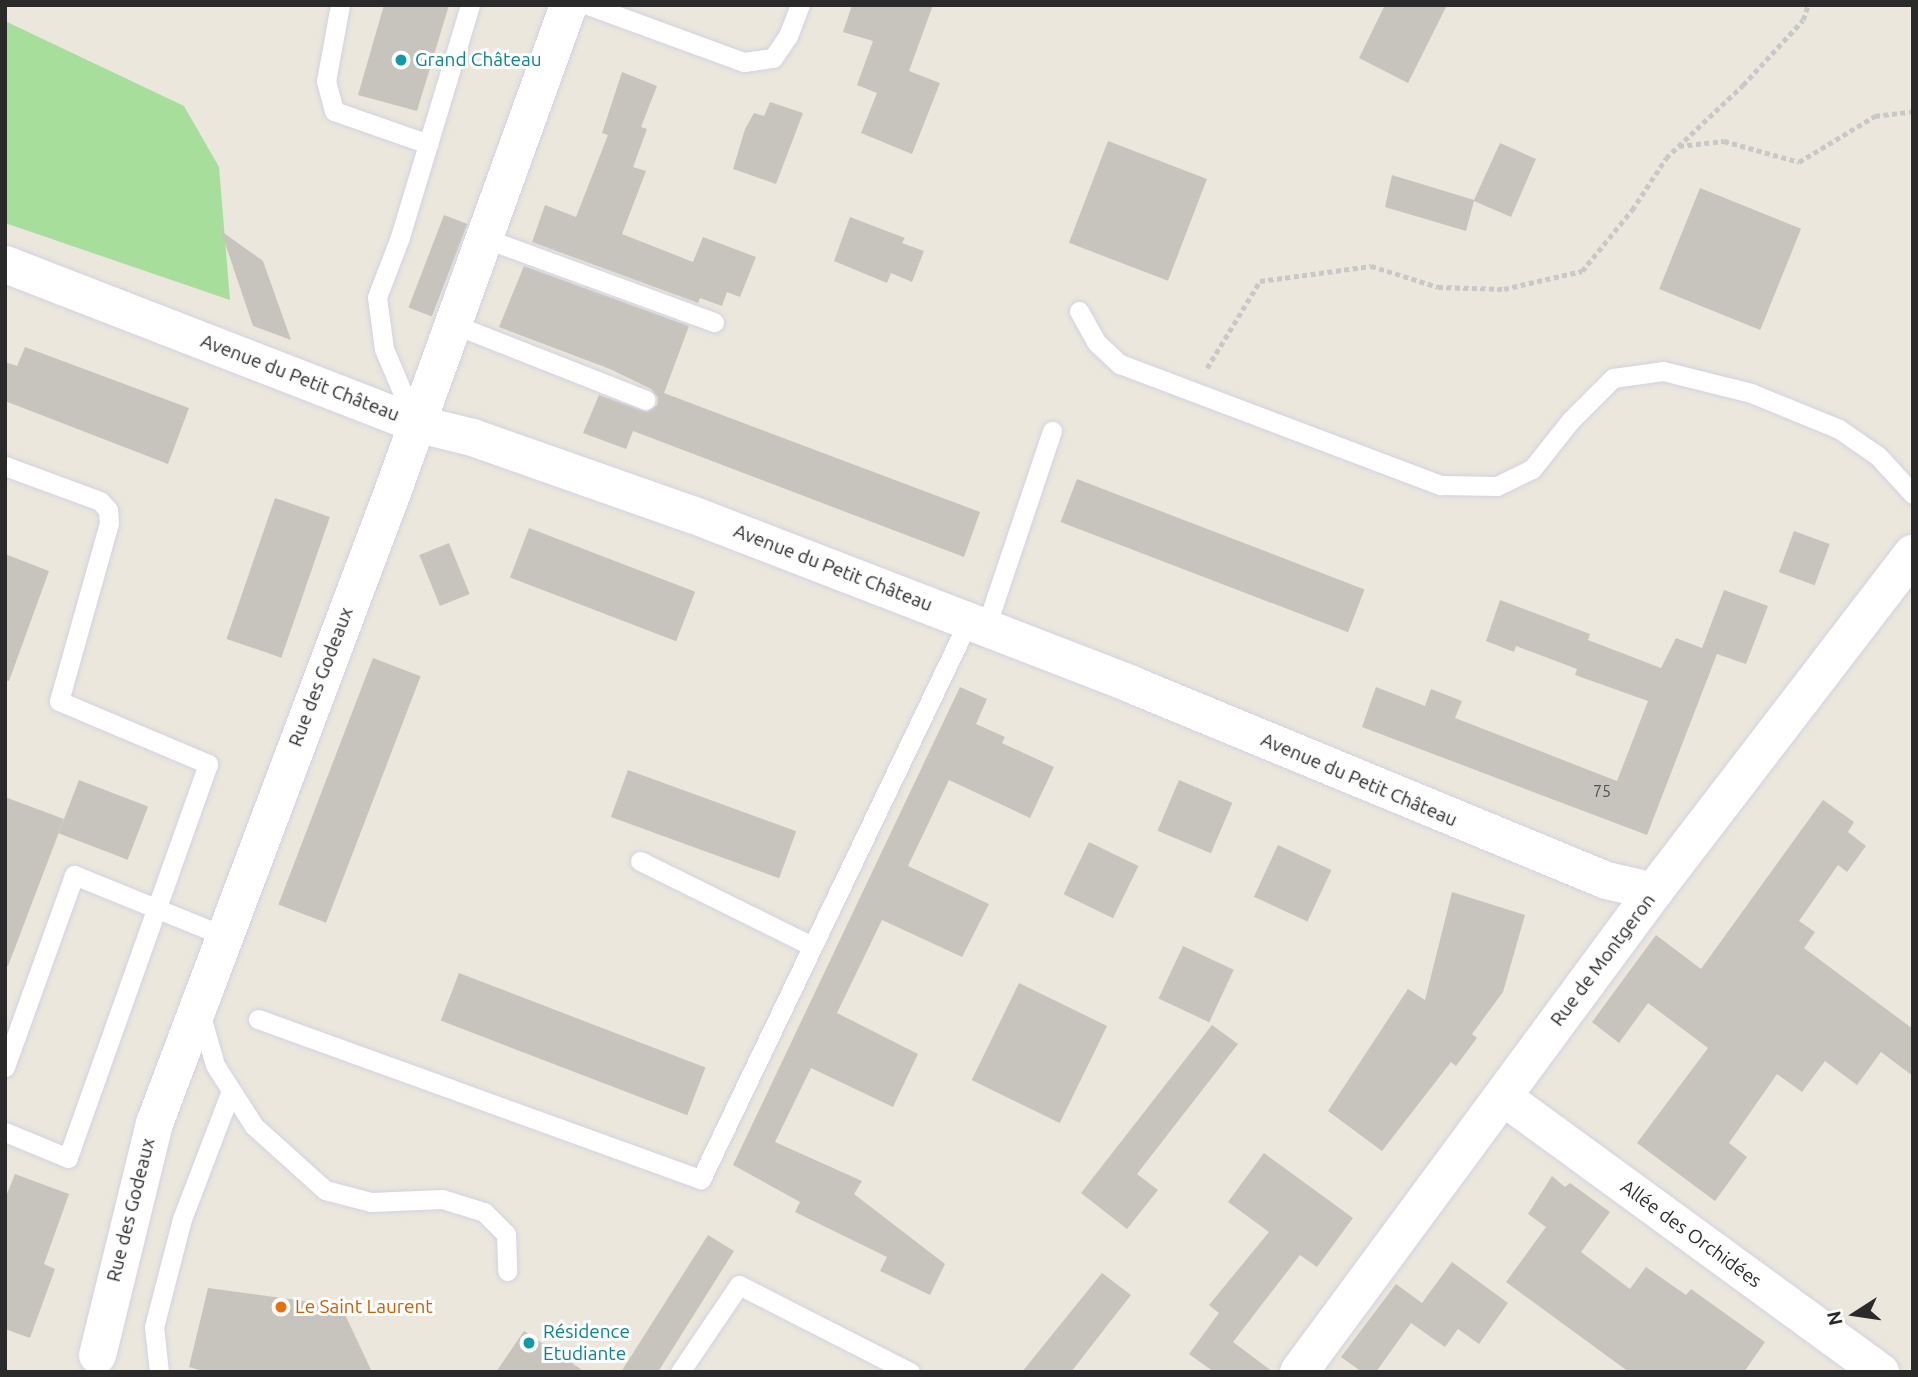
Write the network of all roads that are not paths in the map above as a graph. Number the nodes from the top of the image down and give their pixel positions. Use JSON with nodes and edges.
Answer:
{"nodes":[{"id":1,"x":340,"y":5,"type":"edge"},
{"id":2,"x":470,"y":5,"type":"edge"},
{"id":3,"x":568,"y":5,"type":"edge"},
{"id":4,"x":588,"y":5,"type":"edge"},
{"id":5,"x":800,"y":5,"type":"edge"},
{"id":6,"x":428,"y":144,"type":"junction"},
{"id":7,"x":484,"y":238,"type":"junction"},
{"id":8,"x":5,"y":264,"type":"edge"},
{"id":9,"x":1079,"y":312,"type":"dead end"},
{"id":10,"x":714,"y":322,"type":"dead end"},
{"id":11,"x":453,"y":324,"type":"junction"},
{"id":12,"x":646,"y":400,"type":"dead end"},
{"id":13,"x":415,"y":423,"type":"junction"},
{"id":14,"x":1052,"y":431,"type":"dead end"},
{"id":15,"x":5,"y":466,"type":"edge"},
{"id":16,"x":1913,"y":494,"type":"edge"},
{"id":17,"x":1913,"y":554,"type":"edge"},
{"id":18,"x":977,"y":624,"type":"junction"},
{"id":19,"x":640,"y":861,"type":"dead end"},
{"id":20,"x":1654,"y":891,"type":"junction"},
{"id":21,"x":157,"y":908,"type":"junction"},
{"id":22,"x":222,"y":935,"type":"junction"},
{"id":23,"x":812,"y":946,"type":"junction"},
{"id":24,"x":197,"y":1002,"type":"junction"},
{"id":25,"x":258,"y":1019,"type":"dead end"},
{"id":26,"x":5,"y":1067,"type":"edge"},
{"id":27,"x":231,"y":1091,"type":"junction"},
{"id":28,"x":1502,"y":1096,"type":"junction"},
{"id":29,"x":5,"y":1132,"type":"edge"},
{"id":30,"x":507,"y":1270,"type":"dead end"},
{"id":31,"x":95,"y":1366,"type":"edge"},
{"id":32,"x":159,"y":1372,"type":"edge"},
{"id":33,"x":680,"y":1372,"type":"edge"},
{"id":34,"x":910,"y":1372,"type":"edge"},
{"id":35,"x":1299,"y":1372,"type":"edge"},
{"id":36,"x":1880,"y":1372,"type":"edge"}],
"edges":[{"from":1,"to":6,"type":"lane"},
{"from":2,"to":6,"type":"lane"},
{"from":3,"to":7,"type":"street","name":"Rue des Godeaux"},
{"from":4,"to":5,"type":"lane"},
{"from":6,"to":13,"type":"lane"},
{"from":7,"to":10,"type":"lane"},
{"from":7,"to":11,"type":"street","name":"Rue des Godeaux"},
{"from":8,"to":13,"type":"street","name":"Avenue du Petit Château"},
{"from":9,"to":16,"type":"lane"},
{"from":11,"to":12,"type":"lane"},
{"from":11,"to":13,"type":"street","name":"Rue des Godeaux"},
{"from":13,"to":18,"type":"street","name":"Avenue du Petit Château"},
{"from":13,"to":22,"type":"street","name":"Rue des Godeaux"},
{"from":14,"to":18,"type":"lane"},
{"from":15,"to":21,"type":"lane"},
{"from":17,"to":20,"type":"street","name":"Rue de Montgeron"},
{"from":18,"to":20,"type":"street","name":"Avenue du Petit Château"},
{"from":18,"to":23,"type":"lane"},
{"from":19,"to":23,"type":"lane"},
{"from":20,"to":28,"type":"street","name":"Rue de Montgeron"},
{"from":21,"to":22,"type":"lane"},
{"from":21,"to":26,"type":"lane"},
{"from":21,"to":29,"type":"lane"},
{"from":22,"to":24,"type":"street","name":"Rue des Godeaux"},
{"from":23,"to":25,"type":"lane"},
{"from":24,"to":27,"type":"lane"},
{"from":24,"to":31,"type":"street","name":"Rue des Godeaux"},
{"from":27,"to":30,"type":"lane"},
{"from":27,"to":32,"type":"lane"},
{"from":28,"to":35,"type":"street","name":"Rue de Montgeron"},
{"from":28,"to":36,"type":"street","name":"Allée des Orchidées"},
{"from":33,"to":34,"type":"lane"}]}
